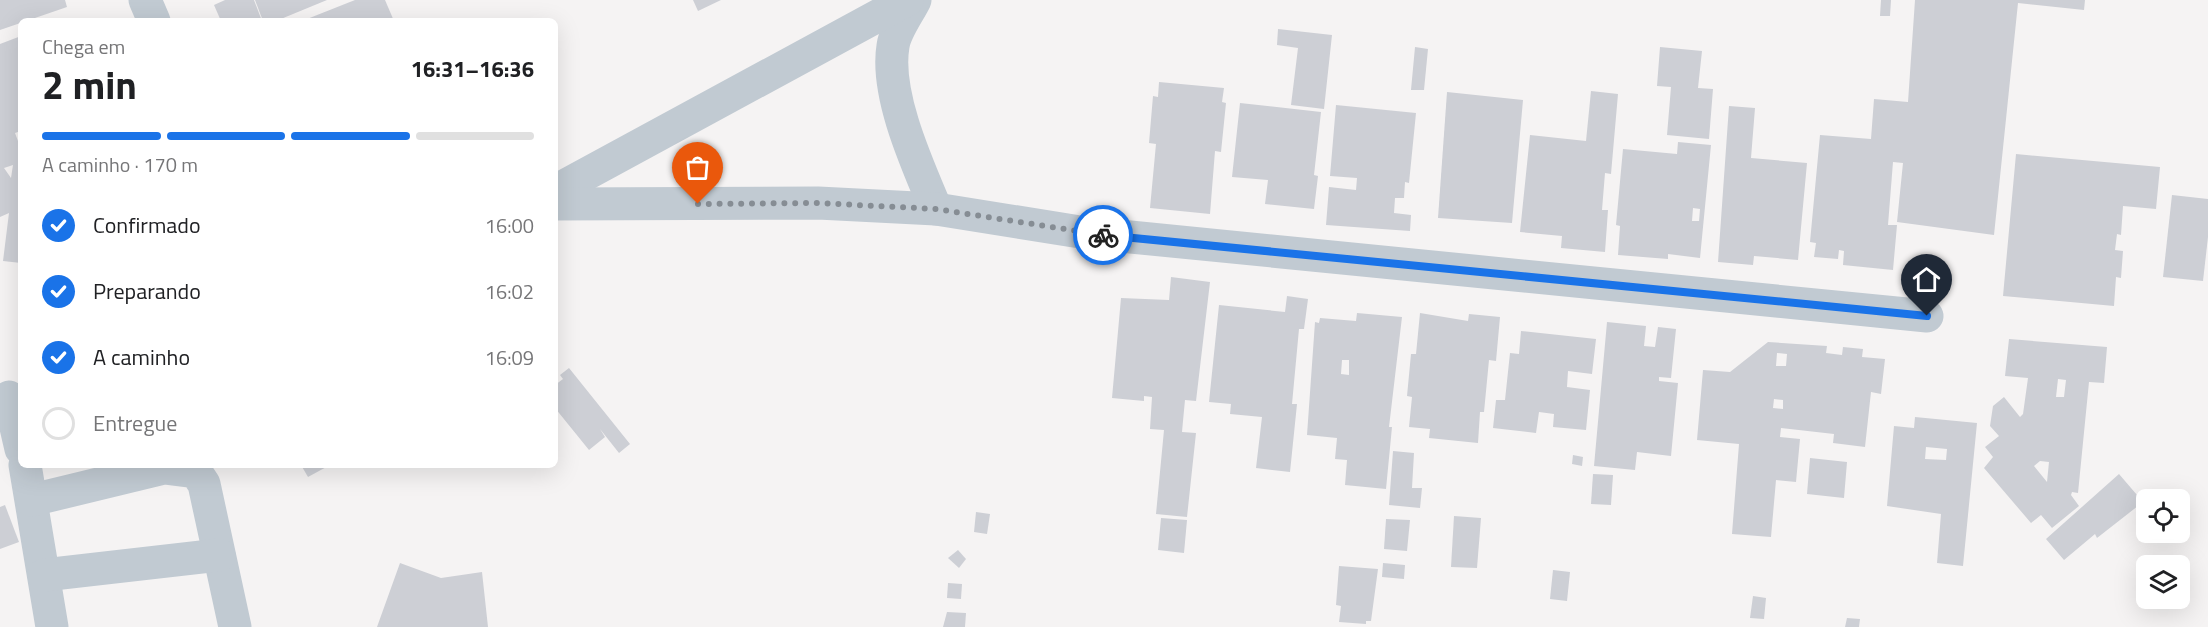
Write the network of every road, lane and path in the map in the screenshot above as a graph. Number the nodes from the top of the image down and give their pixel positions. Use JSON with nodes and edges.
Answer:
{"nodes":[{"id":1,"x":145,"y":0,"type":"edge"},
{"id":2,"x":907,"y":0,"type":"edge"},
{"id":3,"x":915,"y":0,"type":"edge"},
{"id":4,"x":153,"y":18,"type":"edge"},
{"id":5,"x":558,"y":189,"type":"edge"},
{"id":6,"x":558,"y":204,"type":"edge"},
{"id":7,"x":936,"y":209,"type":"junction"},
{"id":8,"x":1927,"y":316,"type":"dead end"},
{"id":9,"x":10,"y":397,"type":"edge"},
{"id":10,"x":18,"y":435,"type":"edge"},
{"id":11,"x":26,"y":468,"type":"edge"},
{"id":12,"x":32,"y":500,"type":"junction"},
{"id":13,"x":219,"y":555,"type":"junction"},
{"id":14,"x":44,"y":575,"type":"junction"},
{"id":15,"x":52,"y":627,"type":"edge"},
{"id":16,"x":236,"y":627,"type":"edge"}],
"edges":[{"from":1,"to":4,"type":"street"},
{"from":2,"to":5,"type":"street"},
{"from":3,"to":7,"type":"street"},
{"from":6,"to":7,"type":"street"},
{"from":7,"to":8,"type":"street"},
{"from":9,"to":10,"type":"street"},
{"from":11,"to":12,"type":"street"},
{"from":12,"to":13,"type":"street"},
{"from":12,"to":14,"type":"street"},
{"from":13,"to":14,"type":"street"},
{"from":13,"to":16,"type":"street"},
{"from":14,"to":15,"type":"street"}]}
